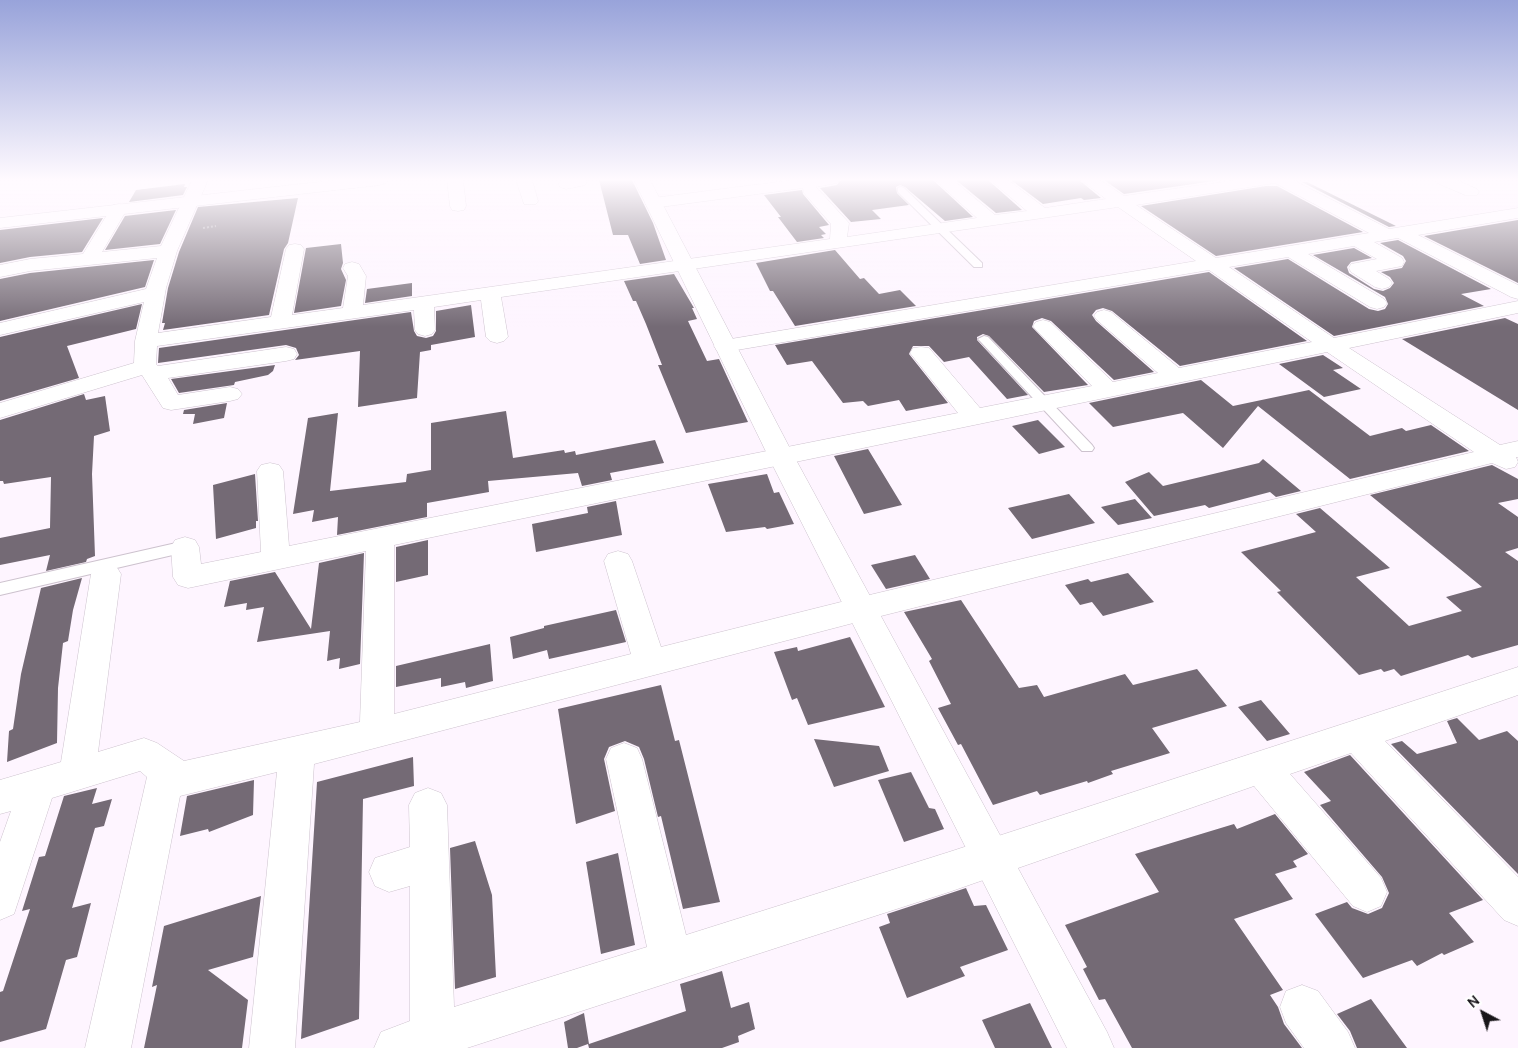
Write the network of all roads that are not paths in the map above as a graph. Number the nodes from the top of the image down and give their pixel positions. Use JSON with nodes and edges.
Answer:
{"nodes":[{"id":1,"x":107,"y":229,"type":"edge"},
{"id":2,"x":178,"y":229,"type":"edge"},
{"id":3,"x":665,"y":229,"type":"edge"},
{"id":4,"x":839,"y":229,"type":"edge"},
{"id":5,"x":934,"y":229,"type":"edge"},
{"id":6,"x":941,"y":229,"type":"edge"},
{"id":7,"x":1160,"y":229,"type":"edge"},
{"id":8,"x":1382,"y":229,"type":"edge"},
{"id":9,"x":1423,"y":229,"type":"edge"},
{"id":10,"x":1393,"y":234,"type":"junction"},
{"id":11,"x":1357,"y":240,"type":"junction"},
{"id":12,"x":838,"y":243,"type":"junction"},
{"id":13,"x":295,"y":249,"type":"dead end"},
{"id":14,"x":168,"y":251,"type":"junction"},
{"id":15,"x":1291,"y":251,"type":"junction"},
{"id":16,"x":89,"y":260,"type":"junction"},
{"id":17,"x":1212,"y":264,"type":"junction"},
{"id":18,"x":978,"y":265,"type":"dead end"},
{"id":19,"x":684,"y":266,"type":"junction"},
{"id":20,"x":352,"y":268,"type":"dead end"},
{"id":21,"x":0,"y":270,"type":"edge"},
{"id":22,"x":1382,"y":283,"type":"dead end"},
{"id":23,"x":155,"y":293,"type":"junction"},
{"id":24,"x":490,"y":293,"type":"junction"},
{"id":25,"x":1518,"y":293,"type":"edge"},
{"id":26,"x":424,"y":302,"type":"junction"},
{"id":27,"x":1377,"y":303,"type":"dead end"},
{"id":28,"x":1518,"y":307,"type":"edge"},
{"id":29,"x":352,"y":312,"type":"junction"},
{"id":30,"x":1104,"y":316,"type":"dead end"},
{"id":31,"x":285,"y":321,"type":"junction"},
{"id":32,"x":1043,"y":326,"type":"dead end"},
{"id":33,"x":0,"y":329,"type":"edge"},
{"id":34,"x":425,"y":330,"type":"dead end"},
{"id":35,"x":497,"y":337,"type":"dead end"},
{"id":36,"x":984,"y":339,"type":"dead end"},
{"id":37,"x":146,"y":341,"type":"junction"},
{"id":38,"x":725,"y":346,"type":"junction"},
{"id":39,"x":1332,"y":346,"type":"junction"},
{"id":40,"x":921,"y":353,"type":"dead end"},
{"id":41,"x":150,"y":370,"type":"junction"},
{"id":42,"x":1176,"y":377,"type":"junction"},
{"id":43,"x":1110,"y":391,"type":"junction"},
{"id":44,"x":230,"y":394,"type":"dead end"},
{"id":45,"x":1046,"y":404,"type":"junction"},
{"id":46,"x":0,"y":411,"type":"edge"},
{"id":47,"x":975,"y":418,"type":"junction"},
{"id":48,"x":1087,"y":448,"type":"dead end"},
{"id":49,"x":782,"y":458,"type":"junction"},
{"id":50,"x":1511,"y":458,"type":"edge"},
{"id":51,"x":270,"y":471,"type":"dead end"},
{"id":52,"x":380,"y":539,"type":"junction"},
{"id":53,"x":185,"y":547,"type":"joint"},
{"id":54,"x":276,"y":560,"type":"junction"},
{"id":55,"x":618,"y":561,"type":"dead end"},
{"id":56,"x":106,"y":574,"type":"dead end"},
{"id":57,"x":0,"y":589,"type":"edge"},
{"id":58,"x":861,"y":609,"type":"junction"},
{"id":59,"x":650,"y":663,"type":"junction"},
{"id":60,"x":1518,"y":681,"type":"edge"},
{"id":61,"x":377,"y":733,"type":"junction"},
{"id":62,"x":1357,"y":735,"type":"junction"},
{"id":63,"x":297,"y":752,"type":"junction"},
{"id":64,"x":624,"y":759,"type":"dead end"},
{"id":65,"x":1261,"y":767,"type":"junction"},
{"id":66,"x":167,"y":769,"type":"junction"},
{"id":67,"x":77,"y":774,"type":"junction"},
{"id":68,"x":38,"y":786,"type":"junction"},
{"id":69,"x":0,"y":797,"type":"edge"},
{"id":70,"x":428,"y":805,"type":"dead end"},
{"id":71,"x":991,"y":856,"type":"junction"},
{"id":72,"x":429,"y":861,"type":"junction"},
{"id":73,"x":389,"y":872,"type":"dead end"},
{"id":74,"x":1366,"y":892,"type":"dead end"},
{"id":75,"x":0,"y":900,"type":"edge"},
{"id":76,"x":1518,"y":906,"type":"edge"},
{"id":77,"x":670,"y":961,"type":"junction"},
{"id":78,"x":1302,"y":1007,"type":"dead end"},
{"id":79,"x":415,"y":1042,"type":"edge"},
{"id":80,"x":108,"y":1048,"type":"edge"},
{"id":81,"x":272,"y":1048,"type":"edge"},
{"id":82,"x":1091,"y":1048,"type":"edge"},
{"id":83,"x":1332,"y":1048,"type":"edge"}],
"edges":[{"from":1,"to":16,"type":"street"},
{"from":2,"to":14,"type":"street"},
{"from":3,"to":19,"type":"street"},
{"from":4,"to":12,"type":"street"},
{"from":5,"to":12,"type":"street"},
{"from":6,"to":18,"type":"lane"},
{"from":7,"to":17,"type":"street"},
{"from":8,"to":10,"type":"street"},
{"from":9,"to":10,"type":"street"},
{"from":10,"to":11,"type":"street"},
{"from":10,"to":25,"type":"street"},
{"from":11,"to":15,"type":"street"},
{"from":11,"to":22,"type":"street"},
{"from":12,"to":19,"type":"street"},
{"from":13,"to":31,"type":"street"},
{"from":14,"to":16,"type":"street"},
{"from":14,"to":23,"type":"street"},
{"from":15,"to":17,"type":"street"},
{"from":15,"to":27,"type":"street"},
{"from":16,"to":21,"type":"street"},
{"from":17,"to":38,"type":"street"},
{"from":17,"to":39,"type":"street"},
{"from":19,"to":24,"type":"street"},
{"from":19,"to":38,"type":"street"},
{"from":20,"to":29,"type":"street"},
{"from":23,"to":33,"type":"street"},
{"from":23,"to":37,"type":"street"},
{"from":24,"to":26,"type":"street"},
{"from":24,"to":35,"type":"street"},
{"from":26,"to":29,"type":"street"},
{"from":26,"to":34,"type":"street"},
{"from":28,"to":39,"type":"street"},
{"from":29,"to":31,"type":"street"},
{"from":30,"to":42,"type":"street"},
{"from":31,"to":37,"type":"street"},
{"from":31,"to":41,"type":"street"},
{"from":32,"to":43,"type":"street"},
{"from":36,"to":45,"type":"lane"},
{"from":37,"to":41,"type":"street"},
{"from":38,"to":49,"type":"street"},
{"from":39,"to":42,"type":"street"},
{"from":39,"to":50,"type":"street"},
{"from":40,"to":47,"type":"street"},
{"from":41,"to":44,"type":"street"},
{"from":41,"to":46,"type":"street"},
{"from":42,"to":43,"type":"street"},
{"from":43,"to":45,"type":"street"},
{"from":45,"to":47,"type":"street"},
{"from":45,"to":48,"type":"lane"},
{"from":47,"to":49,"type":"street"},
{"from":49,"to":52,"type":"street"},
{"from":49,"to":58,"type":"street"},
{"from":50,"to":58,"type":"street"},
{"from":51,"to":54,"type":"street"},
{"from":52,"to":54,"type":"street"},
{"from":52,"to":61,"type":"street"},
{"from":53,"to":54,"type":"street"},
{"from":53,"to":57,"type":"lane"},
{"from":55,"to":59,"type":"street"},
{"from":56,"to":67,"type":"street"},
{"from":58,"to":59,"type":"street"},
{"from":58,"to":71,"type":"street"},
{"from":59,"to":61,"type":"street"},
{"from":60,"to":62,"type":"street"},
{"from":61,"to":63,"type":"street"},
{"from":62,"to":65,"type":"street"},
{"from":62,"to":76,"type":"street"},
{"from":63,"to":66,"type":"street"},
{"from":63,"to":81,"type":"street"},
{"from":64,"to":77,"type":"street"},
{"from":65,"to":71,"type":"street"},
{"from":65,"to":74,"type":"street"},
{"from":66,"to":67,"type":"street"},
{"from":66,"to":80,"type":"street"},
{"from":67,"to":68,"type":"street"},
{"from":68,"to":69,"type":"street"},
{"from":68,"to":75,"type":"street"},
{"from":70,"to":72,"type":"street"},
{"from":71,"to":77,"type":"street"},
{"from":71,"to":82,"type":"street"},
{"from":72,"to":73,"type":"street"},
{"from":72,"to":79,"type":"street"},
{"from":77,"to":79,"type":"street"},
{"from":78,"to":83,"type":"street"}]}
